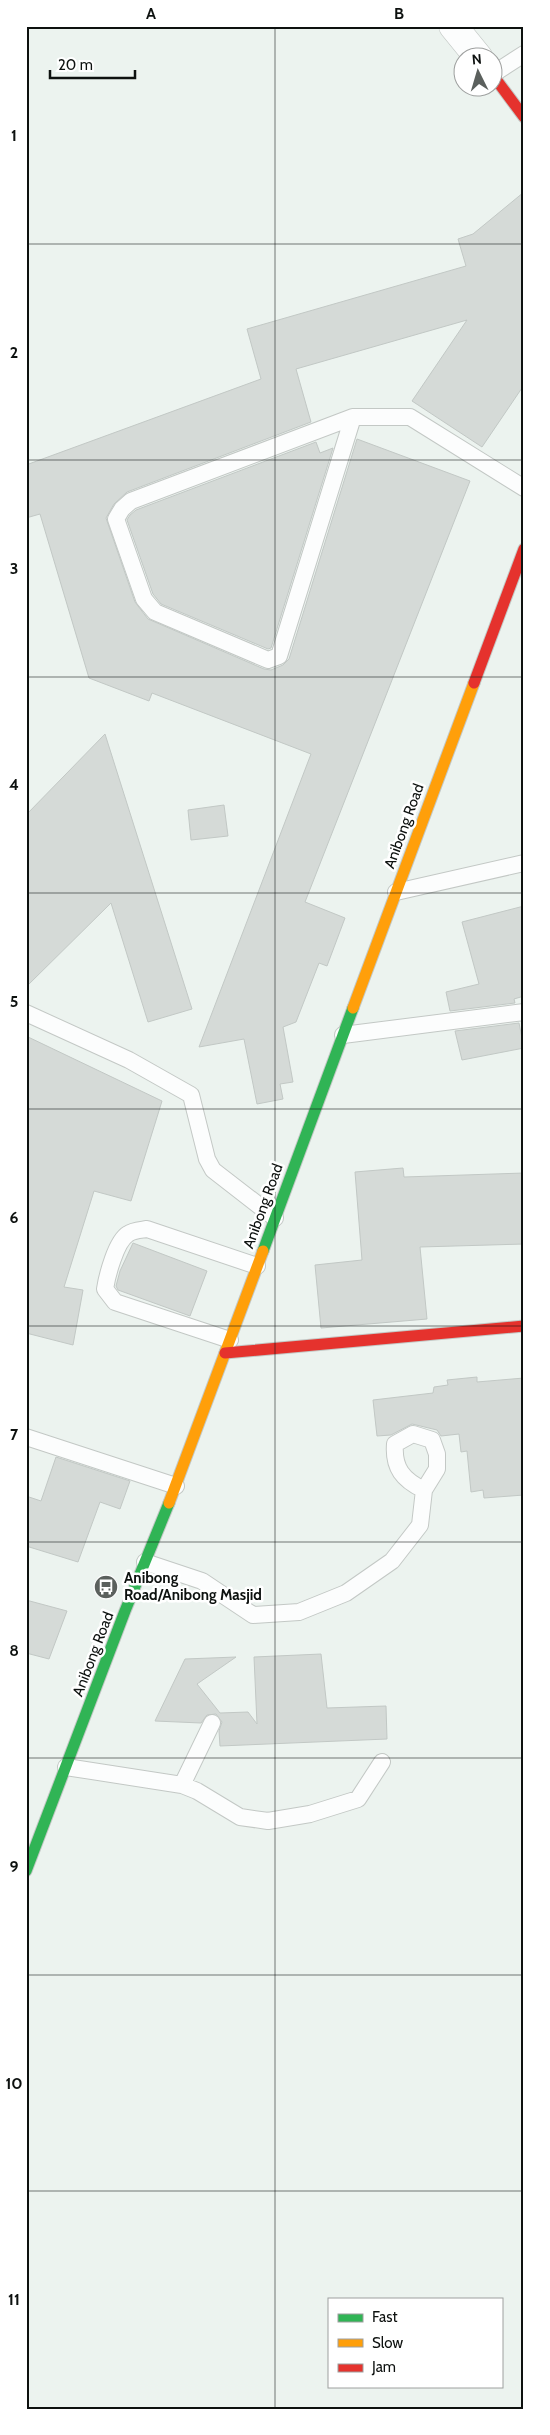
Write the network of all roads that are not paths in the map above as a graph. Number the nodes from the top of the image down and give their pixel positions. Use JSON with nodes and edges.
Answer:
{"nodes":[{"id":1,"x":454,"y":26,"type":"edge"},
{"id":2,"x":471,"y":48,"type":"edge"},
{"id":3,"x":524,"y":54,"type":"edge"},
{"id":4,"x":502,"y":68,"type":"edge"},
{"id":5,"x":502,"y":87,"type":"edge"},
{"id":6,"x":524,"y":118,"type":"edge"},
{"id":7,"x":353,"y":417,"type":"junction"},
{"id":8,"x":524,"y":488,"type":"edge"},
{"id":9,"x":524,"y":549,"type":"edge"},
{"id":10,"x":524,"y":863,"type":"edge"},
{"id":11,"x":396,"y":892,"type":"junction"},
{"id":12,"x":524,"y":1012,"type":"edge"},
{"id":13,"x":26,"y":1013,"type":"edge"},
{"id":14,"x":343,"y":1035,"type":"junction"},
{"id":15,"x":275,"y":1218,"type":"junction"},
{"id":16,"x":257,"y":1266,"type":"junction"},
{"id":17,"x":524,"y":1326,"type":"edge"},
{"id":18,"x":228,"y":1346,"type":"junction"},
{"id":19,"x":26,"y":1437,"type":"edge"},
{"id":20,"x":176,"y":1486,"type":"junction"},
{"id":21,"x":424,"y":1490,"type":"dead end"},
{"id":22,"x":145,"y":1562,"type":"junction"},
{"id":23,"x":212,"y":1723,"type":"dead end"},
{"id":24,"x":382,"y":1762,"type":"dead end"},
{"id":25,"x":66,"y":1767,"type":"junction"},
{"id":26,"x":182,"y":1785,"type":"junction"},
{"id":27,"x":26,"y":1871,"type":"edge"}],
"edges":[{"from":1,"to":2,"type":"street"},
{"from":3,"to":4,"type":"lane"},
{"from":5,"to":6,"type":"main road"},
{"from":7,"to":7,"type":"lane"},
{"from":7,"to":8,"type":"lane"},
{"from":9,"to":11,"type":"main road","name":"Anibong Road"},
{"from":10,"to":11,"type":"lane"},
{"from":11,"to":14,"type":"main road","name":"Anibong Road"},
{"from":12,"to":14,"type":"lane"},
{"from":13,"to":15,"type":"lane"},
{"from":14,"to":15,"type":"main road","name":"Anibong Road"},
{"from":15,"to":16,"type":"main road","name":"Anibong Road"},
{"from":16,"to":18,"type":"main road","name":"Anibong Road"},
{"from":16,"to":18,"type":"lane"},
{"from":17,"to":18,"type":"main road"},
{"from":18,"to":20,"type":"main road","name":"Anibong Road"},
{"from":19,"to":20,"type":"lane"},
{"from":20,"to":22,"type":"main road","name":"Anibong Road"},
{"from":21,"to":22,"type":"lane"},
{"from":22,"to":25,"type":"main road","name":"Anibong Road"},
{"from":23,"to":26,"type":"lane"},
{"from":24,"to":26,"type":"lane"},
{"from":25,"to":26,"type":"lane"},
{"from":25,"to":27,"type":"main road","name":"Anibong Road"}]}
